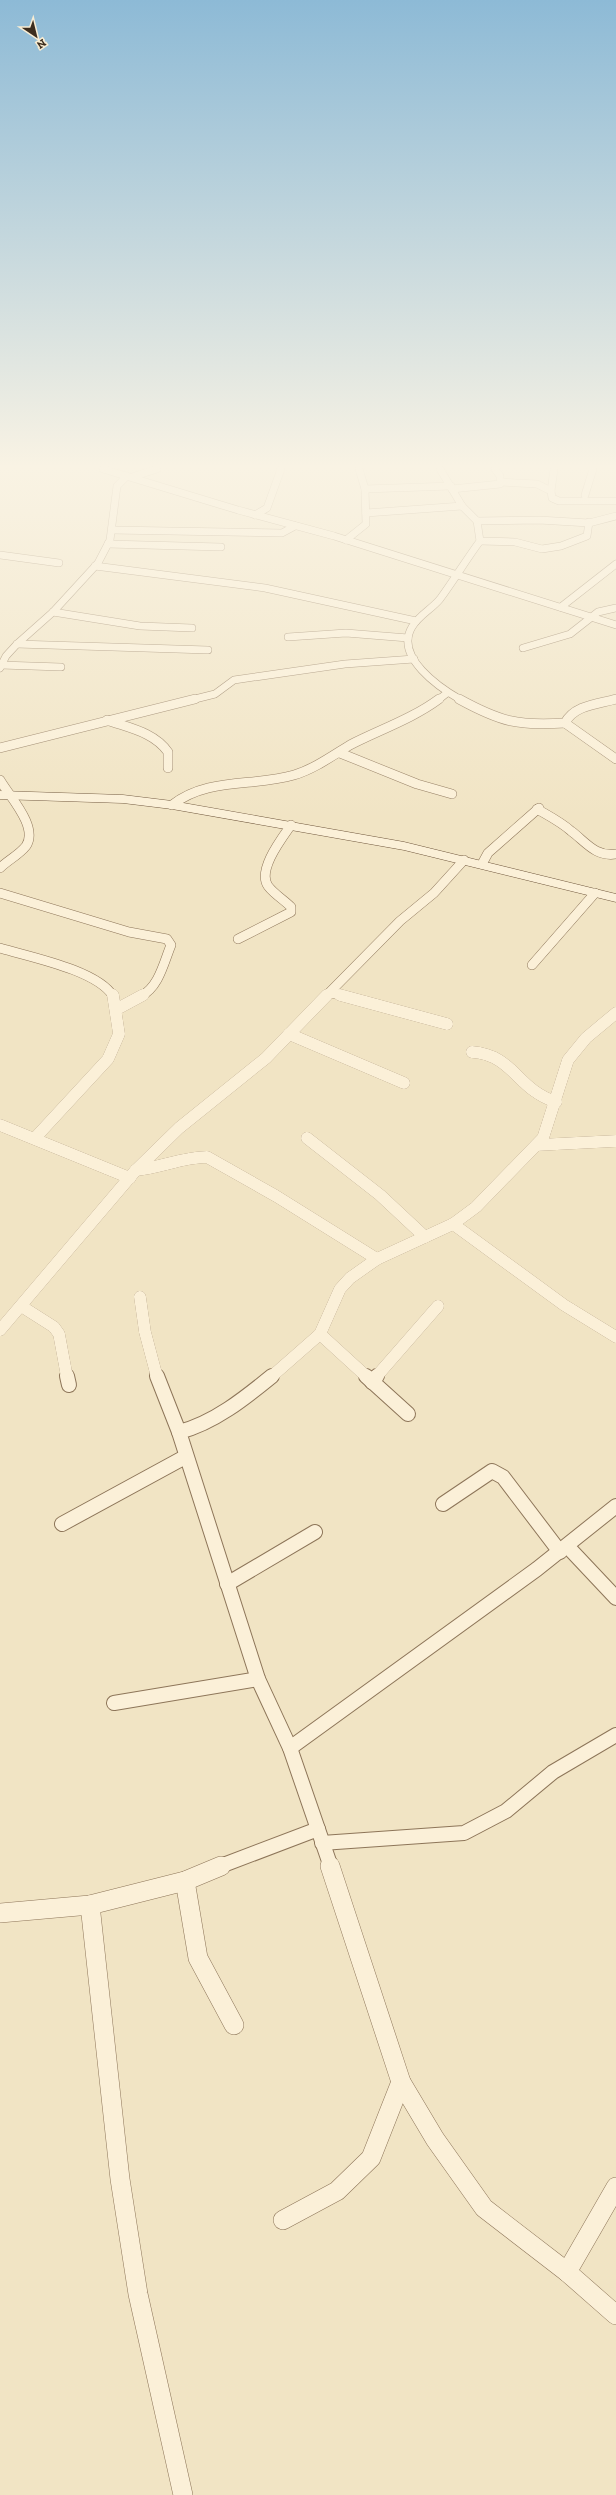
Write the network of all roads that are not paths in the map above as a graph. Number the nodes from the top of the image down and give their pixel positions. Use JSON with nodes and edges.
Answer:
{"nodes":[{"id":1,"x":78,"y":585,"type":"edge"},
{"id":2,"x":246,"y":585,"type":"edge"},
{"id":3,"x":448,"y":585,"type":"edge"},
{"id":4,"x":492,"y":585,"type":"edge"},
{"id":5,"x":589,"y":585,"type":"edge"},
{"id":6,"x":561,"y":607,"type":"junction"},
{"id":7,"x":616,"y":608,"type":"edge"},
{"id":8,"x":54,"y":612,"type":"junction"},
{"id":9,"x":592,"y":617,"type":"junction"},
{"id":10,"x":416,"y":622,"type":"junction"},
{"id":11,"x":616,"y":625,"type":"edge"},
{"id":12,"x":192,"y":628,"type":"dead end"},
{"id":13,"x":288,"y":637,"type":"dead end"},
{"id":14,"x":408,"y":638,"type":"junction"},
{"id":15,"x":17,"y":644,"type":"junction"},
{"id":16,"x":523,"y":648,"type":"dead end"},
{"id":17,"x":208,"y":650,"type":"dead end"},
{"id":18,"x":414,"y":659,"type":"junction"},
{"id":19,"x":1,"y":667,"type":"edge"},
{"id":20,"x":61,"y":667,"type":"dead end"},
{"id":21,"x":447,"y":693,"type":"junction"},
{"id":22,"x":616,"y":698,"type":"edge"},
{"id":23,"x":107,"y":720,"type":"junction"},
{"id":24,"x":565,"y":723,"type":"junction"},
{"id":25,"x":0,"y":748,"type":"edge"},
{"id":26,"x":340,"y":753,"type":"junction"},
{"id":27,"x":616,"y":758,"type":"edge"},
{"id":28,"x":168,"y":768,"type":"dead end"},
{"id":29,"x":0,"y":780,"type":"edge"},
{"id":30,"x":452,"y":794,"type":"dead end"},
{"id":31,"x":5,"y":796,"type":"edge"},
{"id":32,"x":172,"y":805,"type":"junction"},
{"id":33,"x":291,"y":825,"type":"junction"},
{"id":34,"x":616,"y":854,"type":"edge"},
{"id":35,"x":464,"y":860,"type":"junction"},
{"id":36,"x":482,"y":864,"type":"junction"},
{"id":37,"x":0,"y":868,"type":"edge"},
{"id":38,"x":0,"y":893,"type":"edge"},
{"id":39,"x":595,"y":893,"type":"junction"},
{"id":40,"x":616,"y":898,"type":"edge"},
{"id":41,"x":238,"y":939,"type":"dead end"},
{"id":42,"x":0,"y":948,"type":"edge"},
{"id":43,"x":532,"y":965,"type":"dead end"},
{"id":44,"x":331,"y":993,"type":"junction"},
{"id":45,"x":117,"y":1009,"type":"junction"},
{"id":46,"x":616,"y":1013,"type":"edge"},
{"id":47,"x":446,"y":1024,"type":"dead end"},
{"id":48,"x":289,"y":1034,"type":"junction"},
{"id":49,"x":472,"y":1052,"type":"dead end"},
{"id":50,"x":404,"y":1083,"type":"dead end"},
{"id":51,"x":556,"y":1102,"type":"junction"},
{"id":52,"x":0,"y":1125,"type":"edge"},
{"id":53,"x":35,"y":1138,"type":"junction"},
{"id":54,"x":307,"y":1138,"type":"dead end"},
{"id":55,"x":616,"y":1140,"type":"edge"},
{"id":56,"x":537,"y":1145,"type":"junction"},
{"id":57,"x":133,"y":1174,"type":"junction"},
{"id":58,"x":453,"y":1224,"type":"junction"},
{"id":59,"x":425,"y":1237,"type":"junction"},
{"id":60,"x":377,"y":1260,"type":"junction"},
{"id":61,"x":140,"y":1297,"type":"dead end"},
{"id":62,"x":21,"y":1306,"type":"junction"},
{"id":63,"x":438,"y":1306,"type":"dead end"},
{"id":64,"x":0,"y":1330,"type":"edge"},
{"id":65,"x":320,"y":1334,"type":"junction"},
{"id":66,"x":616,"y":1337,"type":"edge"},
{"id":67,"x":372,"y":1382,"type":"junction"},
{"id":68,"x":69,"y":1385,"type":"dead end"},
{"id":69,"x":408,"y":1414,"type":"dead end"},
{"id":70,"x":179,"y":1432,"type":"junction"},
{"id":71,"x":185,"y":1457,"type":"junction"},
{"id":72,"x":443,"y":1504,"type":"dead end"},
{"id":73,"x":616,"y":1506,"type":"edge"},
{"id":74,"x":62,"y":1524,"type":"dead end"},
{"id":75,"x":315,"y":1532,"type":"dead end"},
{"id":76,"x":564,"y":1550,"type":"junction"},
{"id":77,"x":227,"y":1584,"type":"junction"},
{"id":78,"x":616,"y":1598,"type":"edge"},
{"id":79,"x":258,"y":1679,"type":"junction"},
{"id":80,"x":114,"y":1703,"type":"dead end"},
{"id":81,"x":616,"y":1734,"type":"edge"},
{"id":82,"x":290,"y":1748,"type":"junction"},
{"id":83,"x":320,"y":1836,"type":"junction"},
{"id":84,"x":185,"y":1881,"type":"junction"},
{"id":85,"x":90,"y":1905,"type":"junction"},
{"id":86,"x":0,"y":1913,"type":"edge"},
{"id":87,"x":234,"y":2025,"type":"dead end"},
{"id":88,"x":401,"y":2082,"type":"junction"},
{"id":89,"x":616,"y":2187,"type":"edge"},
{"id":90,"x":283,"y":2220,"type":"dead end"},
{"id":91,"x":567,"y":2272,"type":"junction"},
{"id":92,"x":616,"y":2315,"type":"edge"},
{"id":93,"x":183,"y":2495,"type":"edge"}],
"edges":[{"from":1,"to":8,"type":"street"},
{"from":2,"to":10,"type":"street"},
{"from":3,"to":10,"type":"street"},
{"from":4,"to":6,"type":"street"},
{"from":5,"to":6,"type":"street"},
{"from":6,"to":9,"type":"street"},
{"from":7,"to":9,"type":"street"},
{"from":8,"to":12,"type":"street"},
{"from":8,"to":15,"type":"street"},
{"from":9,"to":11,"type":"street"},
{"from":9,"to":16,"type":"street"},
{"from":10,"to":14,"type":"street"},
{"from":13,"to":14,"type":"street"},
{"from":14,"to":18,"type":"street"},
{"from":15,"to":17,"type":"street"},
{"from":15,"to":19,"type":"street"},
{"from":18,"to":21,"type":"street"},
{"from":18,"to":23,"type":"street"},
{"from":19,"to":20,"type":"street"},
{"from":21,"to":24,"type":"street"},
{"from":21,"to":26,"type":"street"},
{"from":22,"to":24,"type":"street"},
{"from":23,"to":25,"type":"street"},
{"from":23,"to":28,"type":"street"},
{"from":24,"to":27,"type":"street"},
{"from":26,"to":30,"type":"street"},
{"from":26,"to":32,"type":"street"},
{"from":29,"to":31,"type":"street"},
{"from":31,"to":32,"type":"street"},
{"from":31,"to":37,"type":"street"},
{"from":32,"to":33,"type":"street"},
{"from":33,"to":35,"type":"street"},
{"from":33,"to":41,"type":"street"},
{"from":34,"to":36,"type":"street"},
{"from":35,"to":36,"type":"street"},
{"from":35,"to":44,"type":"street"},
{"from":36,"to":39,"type":"street"},
{"from":38,"to":45,"type":"street"},
{"from":39,"to":40,"type":"street"},
{"from":39,"to":43,"type":"street"},
{"from":42,"to":45,"type":"street"},
{"from":44,"to":47,"type":"street"},
{"from":44,"to":48,"type":"street"},
{"from":45,"to":53,"type":"street"},
{"from":46,"to":51,"type":"street"},
{"from":48,"to":50,"type":"street"},
{"from":48,"to":57,"type":"street"},
{"from":49,"to":51,"type":"street"},
{"from":51,"to":56,"type":"street"},
{"from":52,"to":53,"type":"street"},
{"from":53,"to":57,"type":"street"},
{"from":54,"to":59,"type":"street"},
{"from":55,"to":56,"type":"street"},
{"from":56,"to":58,"type":"street"},
{"from":57,"to":60,"type":"street"},
{"from":57,"to":62,"type":"street"},
{"from":58,"to":59,"type":"street"},
{"from":58,"to":66,"type":"street"},
{"from":59,"to":60,"type":"street"},
{"from":60,"to":65,"type":"street"},
{"from":61,"to":70,"type":"street"},
{"from":62,"to":64,"type":"street"},
{"from":62,"to":68,"type":"street"},
{"from":63,"to":67,"type":"street"},
{"from":65,"to":67,"type":"street"},
{"from":65,"to":70,"type":"street"},
{"from":67,"to":69,"type":"street"},
{"from":70,"to":71,"type":"street"},
{"from":71,"to":74,"type":"street"},
{"from":71,"to":77,"type":"street"},
{"from":72,"to":76,"type":"street"},
{"from":73,"to":76,"type":"street"},
{"from":75,"to":77,"type":"street"},
{"from":76,"to":78,"type":"street"},
{"from":76,"to":82,"type":"street"},
{"from":77,"to":79,"type":"street"},
{"from":79,"to":80,"type":"street"},
{"from":79,"to":82,"type":"street"},
{"from":81,"to":83,"type":"street"},
{"from":82,"to":83,"type":"street"},
{"from":83,"to":84,"type":"street"},
{"from":83,"to":88,"type":"street"},
{"from":84,"to":85,"type":"street"},
{"from":84,"to":87,"type":"street"},
{"from":85,"to":86,"type":"street"},
{"from":85,"to":93,"type":"street"},
{"from":88,"to":90,"type":"street"},
{"from":88,"to":91,"type":"street"},
{"from":89,"to":91,"type":"street"},
{"from":91,"to":92,"type":"street"}]}
